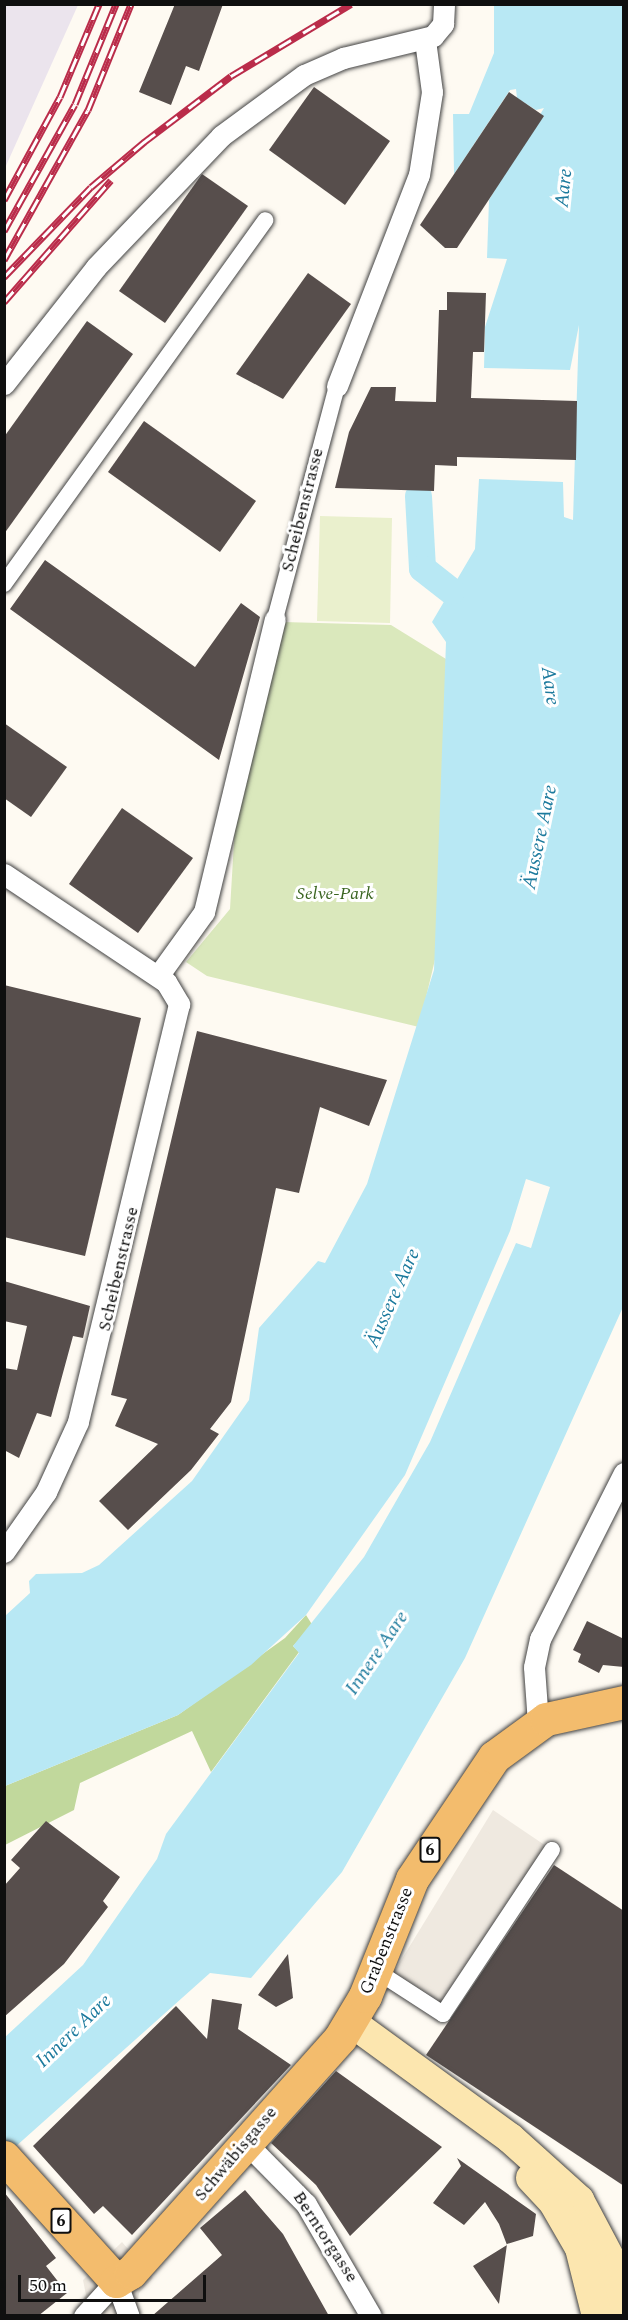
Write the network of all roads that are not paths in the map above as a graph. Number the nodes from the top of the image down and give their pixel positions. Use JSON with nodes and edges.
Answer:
{"nodes":[{"id":1,"x":444,"y":4,"type":"edge"},
{"id":2,"x":425,"y":40,"type":"junction"},
{"id":3,"x":266,"y":220,"type":"dead end"},
{"id":4,"x":4,"y":384,"type":"edge"},
{"id":5,"x":337,"y":386,"type":"joint"},
{"id":6,"x":4,"y":584,"type":"edge"},
{"id":7,"x":275,"y":619,"type":"joint"},
{"id":8,"x":4,"y":874,"type":"edge"},
{"id":9,"x":158,"y":976,"type":"junction"},
{"id":10,"x":624,"y":1473,"type":"edge"},
{"id":11,"x":4,"y":1552,"type":"edge"},
{"id":12,"x":624,"y":1702,"type":"edge"},
{"id":13,"x":538,"y":1723,"type":"junction"},
{"id":14,"x":552,"y":1850,"type":"dead end"},
{"id":15,"x":375,"y":1970,"type":"junction"},
{"id":16,"x":345,"y":2030,"type":"junction"},
{"id":17,"x":244,"y":2141,"type":"junction"},
{"id":18,"x":5,"y":2158,"type":"edge"},
{"id":19,"x":116,"y":2281,"type":"junction"},
{"id":20,"x":84,"y":2316,"type":"edge"},
{"id":21,"x":129,"y":2316,"type":"edge"},
{"id":22,"x":371,"y":2316,"type":"edge"},
{"id":23,"x":597,"y":2316,"type":"edge"},
{"id":24,"x":609,"y":2316,"type":"edge"}],
"edges":[{"from":1,"to":2,"type":"street"},
{"from":2,"to":4,"type":"street"},
{"from":2,"to":5,"type":"street","name":"Scheibenstrasse"},
{"from":3,"to":6,"type":"street"},
{"from":5,"to":7,"type":"street","name":"Scheibenstrasse"},
{"from":7,"to":9,"type":"street","name":"Scheibenstrasse"},
{"from":8,"to":9,"type":"street","name":"Scheibenstrasse"},
{"from":9,"to":11,"type":"street","name":"Scheibenstrasse"},
{"from":10,"to":13,"type":"street"},
{"from":12,"to":13,"type":"main road","number":"6"},
{"from":13,"to":15,"type":"main road","name":"Grabenstrasse","number":"6"},
{"from":14,"to":15,"type":"street"},
{"from":15,"to":16,"type":"main road","name":"Grabenstrasse","number":"6"},
{"from":16,"to":17,"type":"main road","name":"Schwäbisgasse","number":"6"},
{"from":16,"to":23,"type":"main road"},
{"from":16,"to":24,"type":"main road"},
{"from":17,"to":19,"type":"main road","name":"Schwäbisgasse","number":"6"},
{"from":17,"to":22,"type":"street","name":"Berntorgasse"},
{"from":18,"to":19,"type":"main road","number":"6"},
{"from":19,"to":20,"type":"street"},
{"from":19,"to":21,"type":"street"}]}
